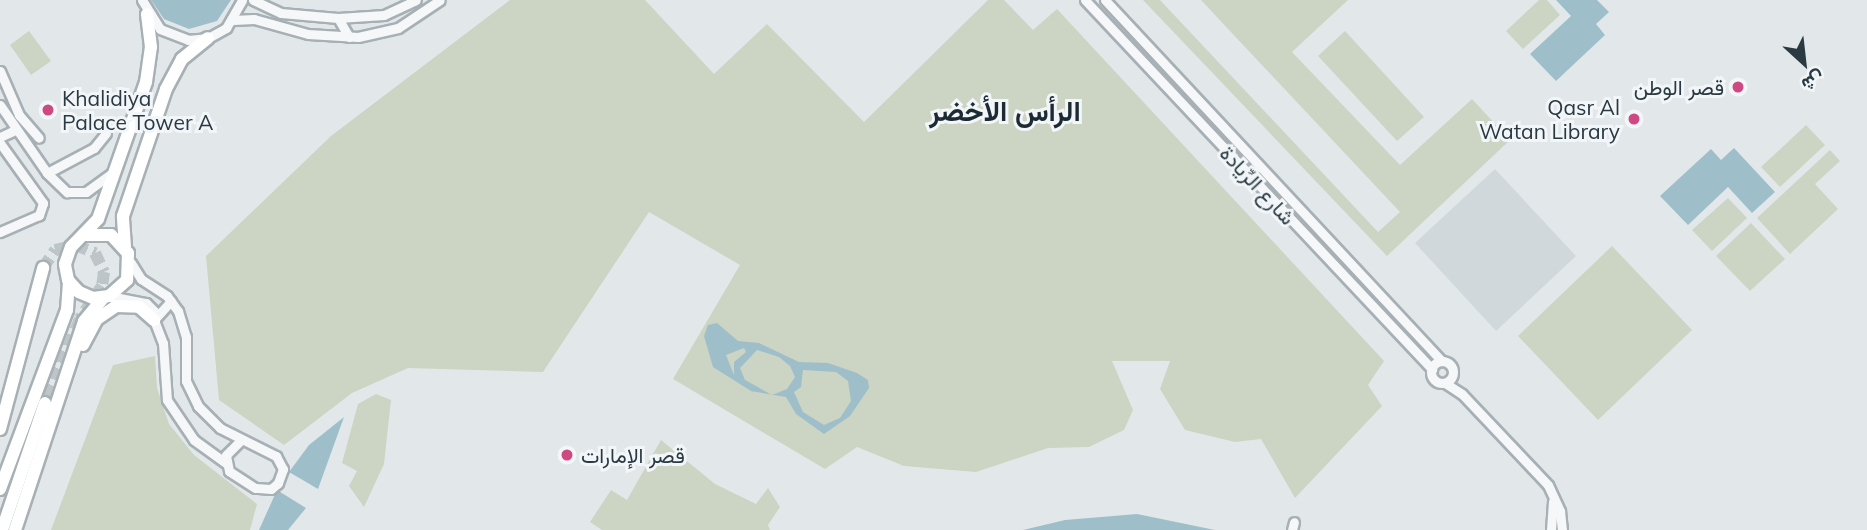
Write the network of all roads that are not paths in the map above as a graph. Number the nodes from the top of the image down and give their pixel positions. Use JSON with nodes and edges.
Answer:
{"nodes":[{"id":1,"x":142,"y":0,"type":"edge"},
{"id":2,"x":242,"y":0,"type":"edge"},
{"id":3,"x":253,"y":0,"type":"edge"},
{"id":4,"x":416,"y":0,"type":"edge"},
{"id":5,"x":440,"y":0,"type":"edge"},
{"id":6,"x":1085,"y":0,"type":"edge"},
{"id":7,"x":1105,"y":0,"type":"edge"},
{"id":8,"x":147,"y":14,"type":"junction"},
{"id":9,"x":338,"y":18,"type":"junction"},
{"id":10,"x":233,"y":20,"type":"junction"},
{"id":11,"x":349,"y":37,"type":"junction"},
{"id":12,"x":208,"y":38,"type":"junction"},
{"id":13,"x":0,"y":71,"type":"edge"},
{"id":14,"x":0,"y":104,"type":"edge"},
{"id":15,"x":28,"y":128,"type":"junction"},
{"id":16,"x":17,"y":133,"type":"junction"},
{"id":17,"x":106,"y":133,"type":"dead end"},
{"id":18,"x":0,"y":137,"type":"edge"},
{"id":19,"x":38,"y":138,"type":"dead end"},
{"id":20,"x":1,"y":147,"type":"edge"},
{"id":21,"x":115,"y":169,"type":"junction"},
{"id":22,"x":47,"y":173,"type":"junction"},
{"id":23,"x":0,"y":232,"type":"edge"},
{"id":24,"x":86,"y":235,"type":"junction"},
{"id":25,"x":125,"y":248,"type":"junction"},
{"id":26,"x":131,"y":263,"type":"junction"},
{"id":27,"x":43,"y":268,"type":"tunnel mouth"},
{"id":28,"x":68,"y":280,"type":"junction"},
{"id":29,"x":107,"y":296,"type":"junction"},
{"id":30,"x":171,"y":301,"type":"junction"},
{"id":31,"x":156,"y":318,"type":"junction"},
{"id":32,"x":77,"y":349,"type":"junction"},
{"id":33,"x":1442,"y":361,"type":"junction"},
{"id":34,"x":1432,"y":369,"type":"junction"},
{"id":35,"x":1449,"y":379,"type":"junction"},
{"id":36,"x":45,"y":403,"type":"tunnel mouth"},
{"id":37,"x":0,"y":429,"type":"edge"},
{"id":38,"x":240,"y":441,"type":"junction"},
{"id":39,"x":226,"y":463,"type":"junction"},
{"id":40,"x":0,"y":489,"type":"edge"},
{"id":41,"x":1553,"y":501,"type":"junction"},
{"id":42,"x":2,"y":530,"type":"edge"},
{"id":43,"x":15,"y":530,"type":"edge"},
{"id":44,"x":1551,"y":530,"type":"edge"},
{"id":45,"x":1562,"y":530,"type":"edge"}],
"edges":[{"from":1,"to":8,"type":"street"},
{"from":2,"to":10,"type":"street"},
{"from":3,"to":9,"type":"street"},
{"from":4,"to":9,"type":"street"},
{"from":5,"to":11,"type":"street"},
{"from":6,"to":34,"type":"street","name":"شارع الرِّيادة"},
{"from":7,"to":33,"type":"street","name":"شارع الرِّيادة"},
{"from":8,"to":12,"type":"street"},
{"from":8,"to":21,"type":"street"},
{"from":9,"to":11,"type":"street"},
{"from":10,"to":11,"type":"street"},
{"from":10,"to":12,"type":"street"},
{"from":12,"to":25,"type":"street"},
{"from":13,"to":15,"type":"street"},
{"from":14,"to":16,"type":"street"},
{"from":15,"to":16,"type":"street"},
{"from":15,"to":19,"type":"street"},
{"from":16,"to":18,"type":"street"},
{"from":16,"to":20,"type":"street"},
{"from":16,"to":22,"type":"street"},
{"from":17,"to":22,"type":"street"},
{"from":20,"to":23,"type":"street"},
{"from":21,"to":22,"type":"street"},
{"from":21,"to":24,"type":"street"},
{"from":24,"to":25,"type":"street"},
{"from":24,"to":28,"type":"street"},
{"from":25,"to":26,"type":"street"},
{"from":26,"to":29,"type":"street"},
{"from":26,"to":30,"type":"street"},
{"from":27,"to":37,"type":"street"},
{"from":28,"to":29,"type":"street"},
{"from":28,"to":40,"type":"street"},
{"from":29,"to":31,"type":"street"},
{"from":29,"to":32,"type":"street"},
{"from":30,"to":31,"type":"street"},
{"from":30,"to":38,"type":"street"},
{"from":31,"to":32,"type":"street"},
{"from":31,"to":39,"type":"street"},
{"from":32,"to":43,"type":"street"},
{"from":33,"to":34,"type":"street"},
{"from":33,"to":35,"type":"street","name":"شارع الرِّيادة"},
{"from":34,"to":35,"type":"street","name":"شارع الرِّيادة"},
{"from":35,"to":41,"type":"street"},
{"from":36,"to":42,"type":"street"},
{"from":38,"to":39,"type":"street"},
{"from":38,"to":39,"type":"street"},
{"from":41,"to":44,"type":"street"},
{"from":41,"to":45,"type":"street"}]}
